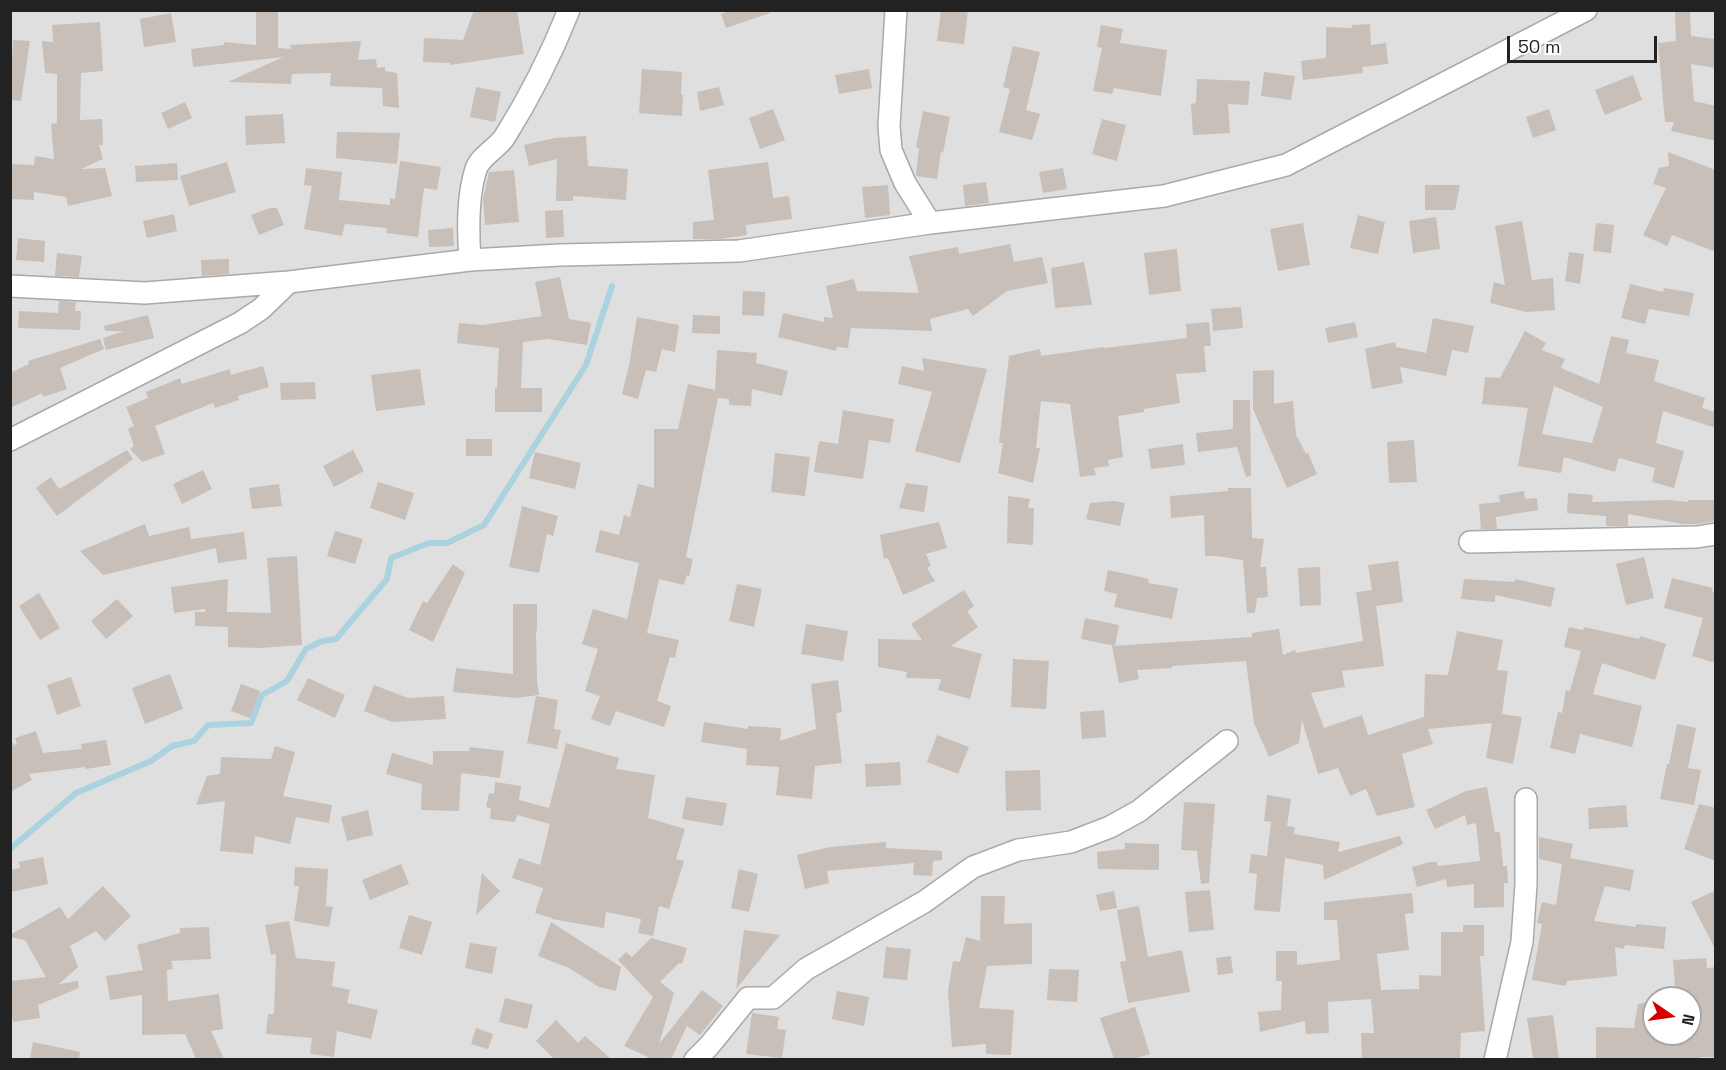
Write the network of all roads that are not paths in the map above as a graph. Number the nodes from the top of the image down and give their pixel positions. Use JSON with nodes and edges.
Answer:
{"nodes":[{"id":1,"x":570,"y":10,"type":"edge"},
{"id":2,"x":896,"y":10,"type":"edge"},
{"id":3,"x":1586,"y":10,"type":"edge"},
{"id":4,"x":930,"y":223,"type":"junction"},
{"id":5,"x":470,"y":260,"type":"junction"},
{"id":6,"x":289,"y":282,"type":"junction"},
{"id":7,"x":10,"y":286,"type":"edge"},
{"id":8,"x":10,"y":440,"type":"edge"},
{"id":9,"x":1716,"y":534,"type":"edge"},
{"id":10,"x":1470,"y":542,"type":"dead end"},
{"id":11,"x":1227,"y":741,"type":"dead end"},
{"id":12,"x":1526,"y":799,"type":"dead end"},
{"id":13,"x":696,"y":1059,"type":"edge"},
{"id":14,"x":1495,"y":1059,"type":"edge"}],
"edges":[{"from":1,"to":5,"type":"street"},
{"from":2,"to":4,"type":"street"},
{"from":3,"to":4,"type":"street"},
{"from":4,"to":5,"type":"street"},
{"from":5,"to":6,"type":"street"},
{"from":6,"to":7,"type":"street"},
{"from":6,"to":8,"type":"street"},
{"from":9,"to":10,"type":"street"},
{"from":11,"to":13,"type":"street"},
{"from":12,"to":14,"type":"street"}]}
